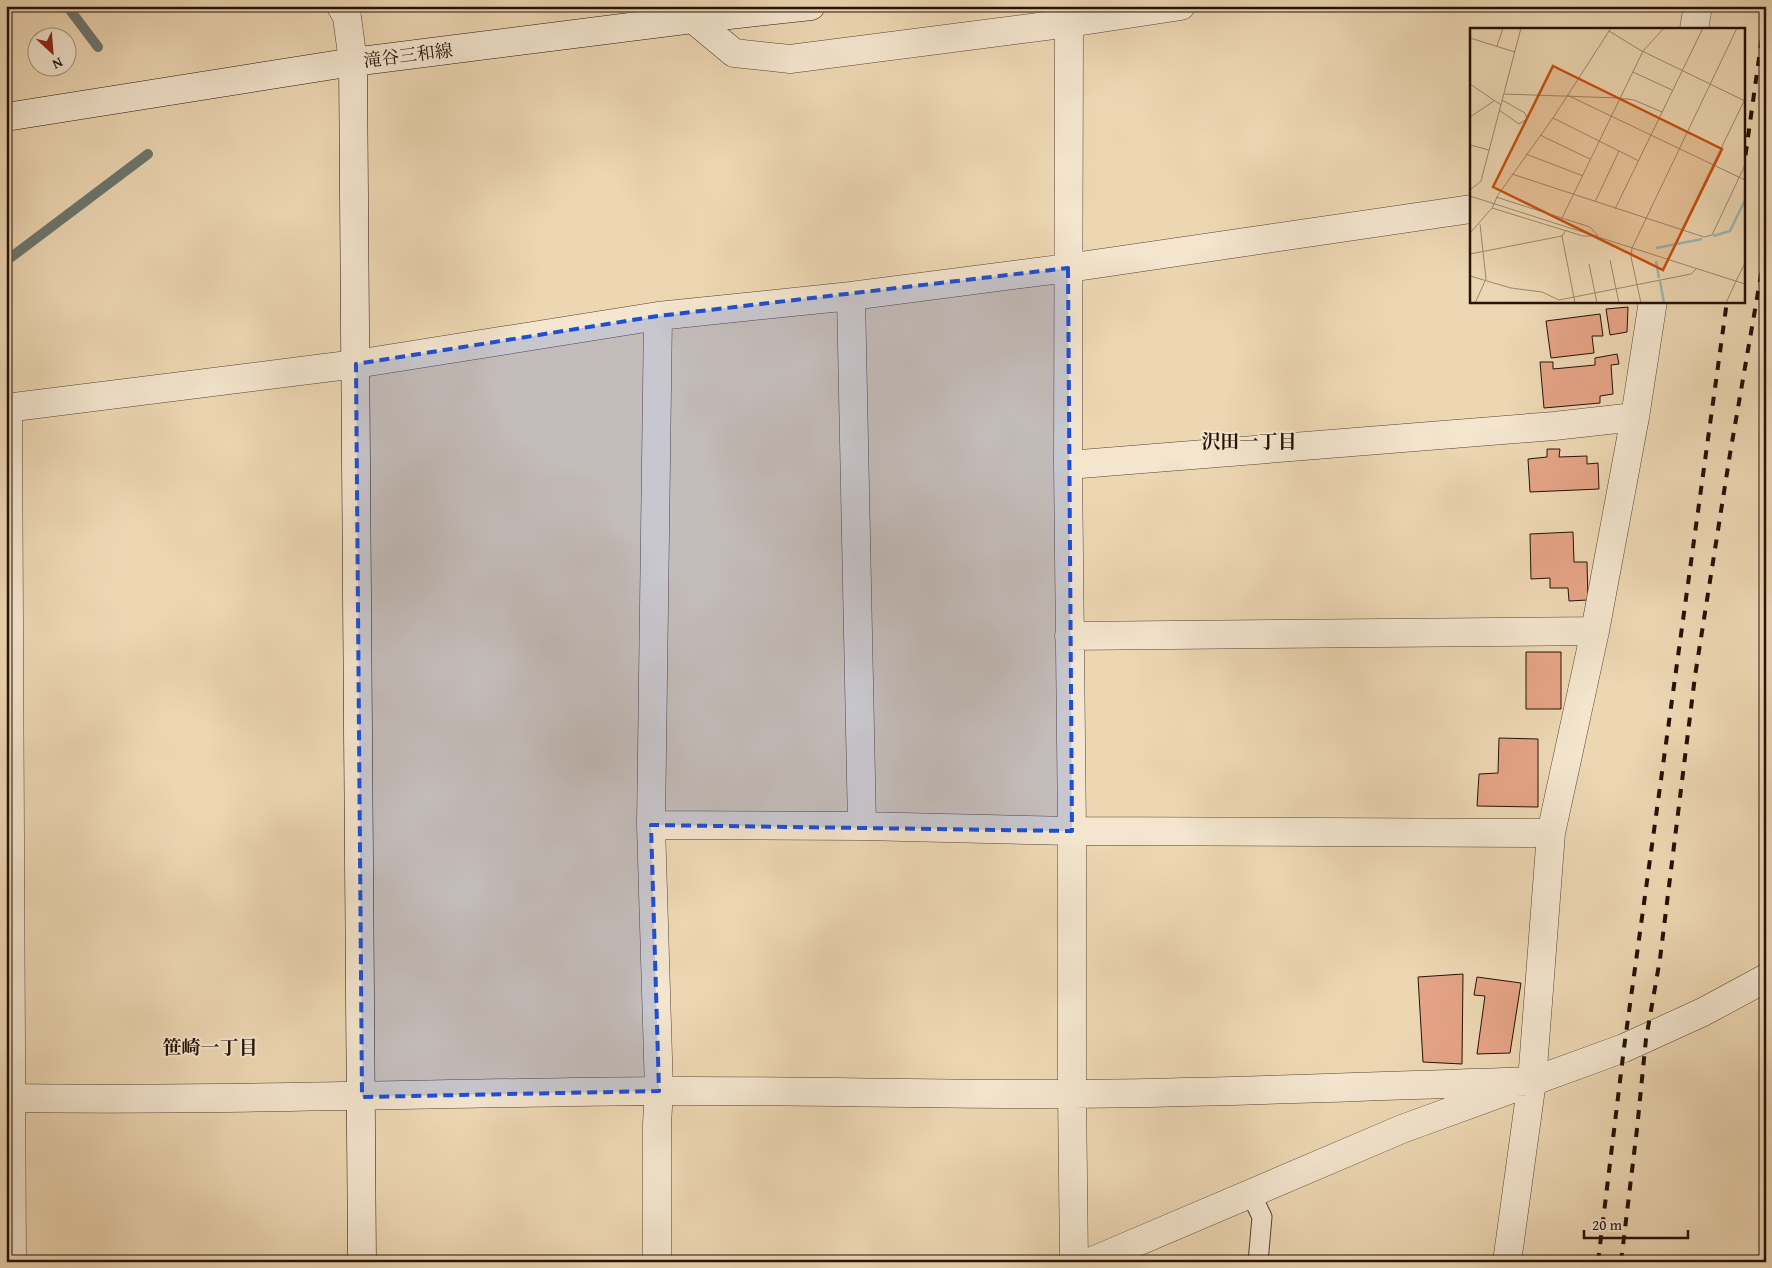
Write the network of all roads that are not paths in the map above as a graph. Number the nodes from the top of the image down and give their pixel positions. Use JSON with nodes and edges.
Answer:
{"nodes":[{"id":1,"x":341,"y":6,"type":"edge"},
{"id":2,"x":811,"y":6,"type":"edge"},
{"id":3,"x":1181,"y":6,"type":"edge"},
{"id":4,"x":1698,"y":6,"type":"edge"},
{"id":5,"x":702,"y":12,"type":"edge"},
{"id":6,"x":1069,"y":23,"type":"junction"},
{"id":7,"x":1694,"y":28,"type":"edge"},
{"id":8,"x":353,"y":62,"type":"junction"},
{"id":9,"x":6,"y":117,"type":"edge"},
{"id":10,"x":1470,"y":209,"type":"edge"},
{"id":11,"x":1068,"y":268,"type":"junction"},
{"id":12,"x":850,"y":296,"type":"junction"},
{"id":13,"x":1653,"y":302,"type":"edge"},
{"id":14,"x":658,"y":316,"type":"junction"},
{"id":15,"x":356,"y":364,"type":"junction"},
{"id":16,"x":7,"y":408,"type":"edge"},
{"id":17,"x":1635,"y":416,"type":"junction"},
{"id":18,"x":1068,"y":464,"type":"junction"},
{"id":19,"x":1595,"y":631,"type":"junction"},
{"id":20,"x":1069,"y":636,"type":"junction"},
{"id":21,"x":651,"y":825,"type":"junction"},
{"id":22,"x":862,"y":826,"type":"junction"},
{"id":23,"x":1072,"y":831,"type":"junction"},
{"id":24,"x":1551,"y":833,"type":"junction"},
{"id":25,"x":1766,"y":978,"type":"edge"},
{"id":26,"x":1532,"y":1081,"type":"junction"},
{"id":27,"x":659,"y":1091,"type":"junction"},
{"id":28,"x":1072,"y":1094,"type":"junction"},
{"id":29,"x":362,"y":1097,"type":"junction"},
{"id":30,"x":9,"y":1098,"type":"edge"},
{"id":31,"x":1251,"y":1194,"type":"junction"},
{"id":32,"x":12,"y":1262,"type":"edge"},
{"id":33,"x":362,"y":1262,"type":"edge"},
{"id":34,"x":657,"y":1262,"type":"edge"},
{"id":35,"x":1074,"y":1262,"type":"edge"},
{"id":36,"x":1090,"y":1262,"type":"edge"},
{"id":37,"x":1258,"y":1262,"type":"edge"},
{"id":38,"x":1507,"y":1262,"type":"edge"}],
"edges":[{"from":1,"to":8,"type":"street"},
{"from":2,"to":5,"type":"street","name":"滝谷三和線"},
{"from":3,"to":6,"type":"street"},
{"from":4,"to":7,"type":"street"},
{"from":5,"to":6,"type":"street"},
{"from":5,"to":8,"type":"street","name":"滝谷三和線"},
{"from":6,"to":11,"type":"street"},
{"from":8,"to":9,"type":"street","name":"滝谷三和線"},
{"from":8,"to":15,"type":"street"},
{"from":10,"to":11,"type":"street"},
{"from":11,"to":12,"type":"street"},
{"from":11,"to":18,"type":"street"},
{"from":12,"to":14,"type":"street"},
{"from":12,"to":22,"type":"street"},
{"from":13,"to":17,"type":"street"},
{"from":14,"to":15,"type":"street"},
{"from":14,"to":21,"type":"street"},
{"from":15,"to":16,"type":"street"},
{"from":15,"to":29,"type":"street"},
{"from":16,"to":30,"type":"street"},
{"from":17,"to":18,"type":"street"},
{"from":17,"to":19,"type":"street"},
{"from":18,"to":20,"type":"street"},
{"from":19,"to":20,"type":"street"},
{"from":19,"to":24,"type":"street"},
{"from":20,"to":23,"type":"street"},
{"from":21,"to":22,"type":"street"},
{"from":21,"to":27,"type":"street"},
{"from":22,"to":23,"type":"street"},
{"from":23,"to":24,"type":"street"},
{"from":23,"to":28,"type":"street"},
{"from":24,"to":26,"type":"street"},
{"from":25,"to":26,"type":"street"},
{"from":26,"to":28,"type":"street"},
{"from":26,"to":31,"type":"street"},
{"from":26,"to":38,"type":"street"},
{"from":27,"to":28,"type":"street"},
{"from":27,"to":29,"type":"street"},
{"from":27,"to":34,"type":"street"},
{"from":28,"to":35,"type":"street"},
{"from":29,"to":30,"type":"street"},
{"from":29,"to":33,"type":"street"},
{"from":30,"to":32,"type":"street"},
{"from":31,"to":36,"type":"street"},
{"from":31,"to":37,"type":"lane"}]}
